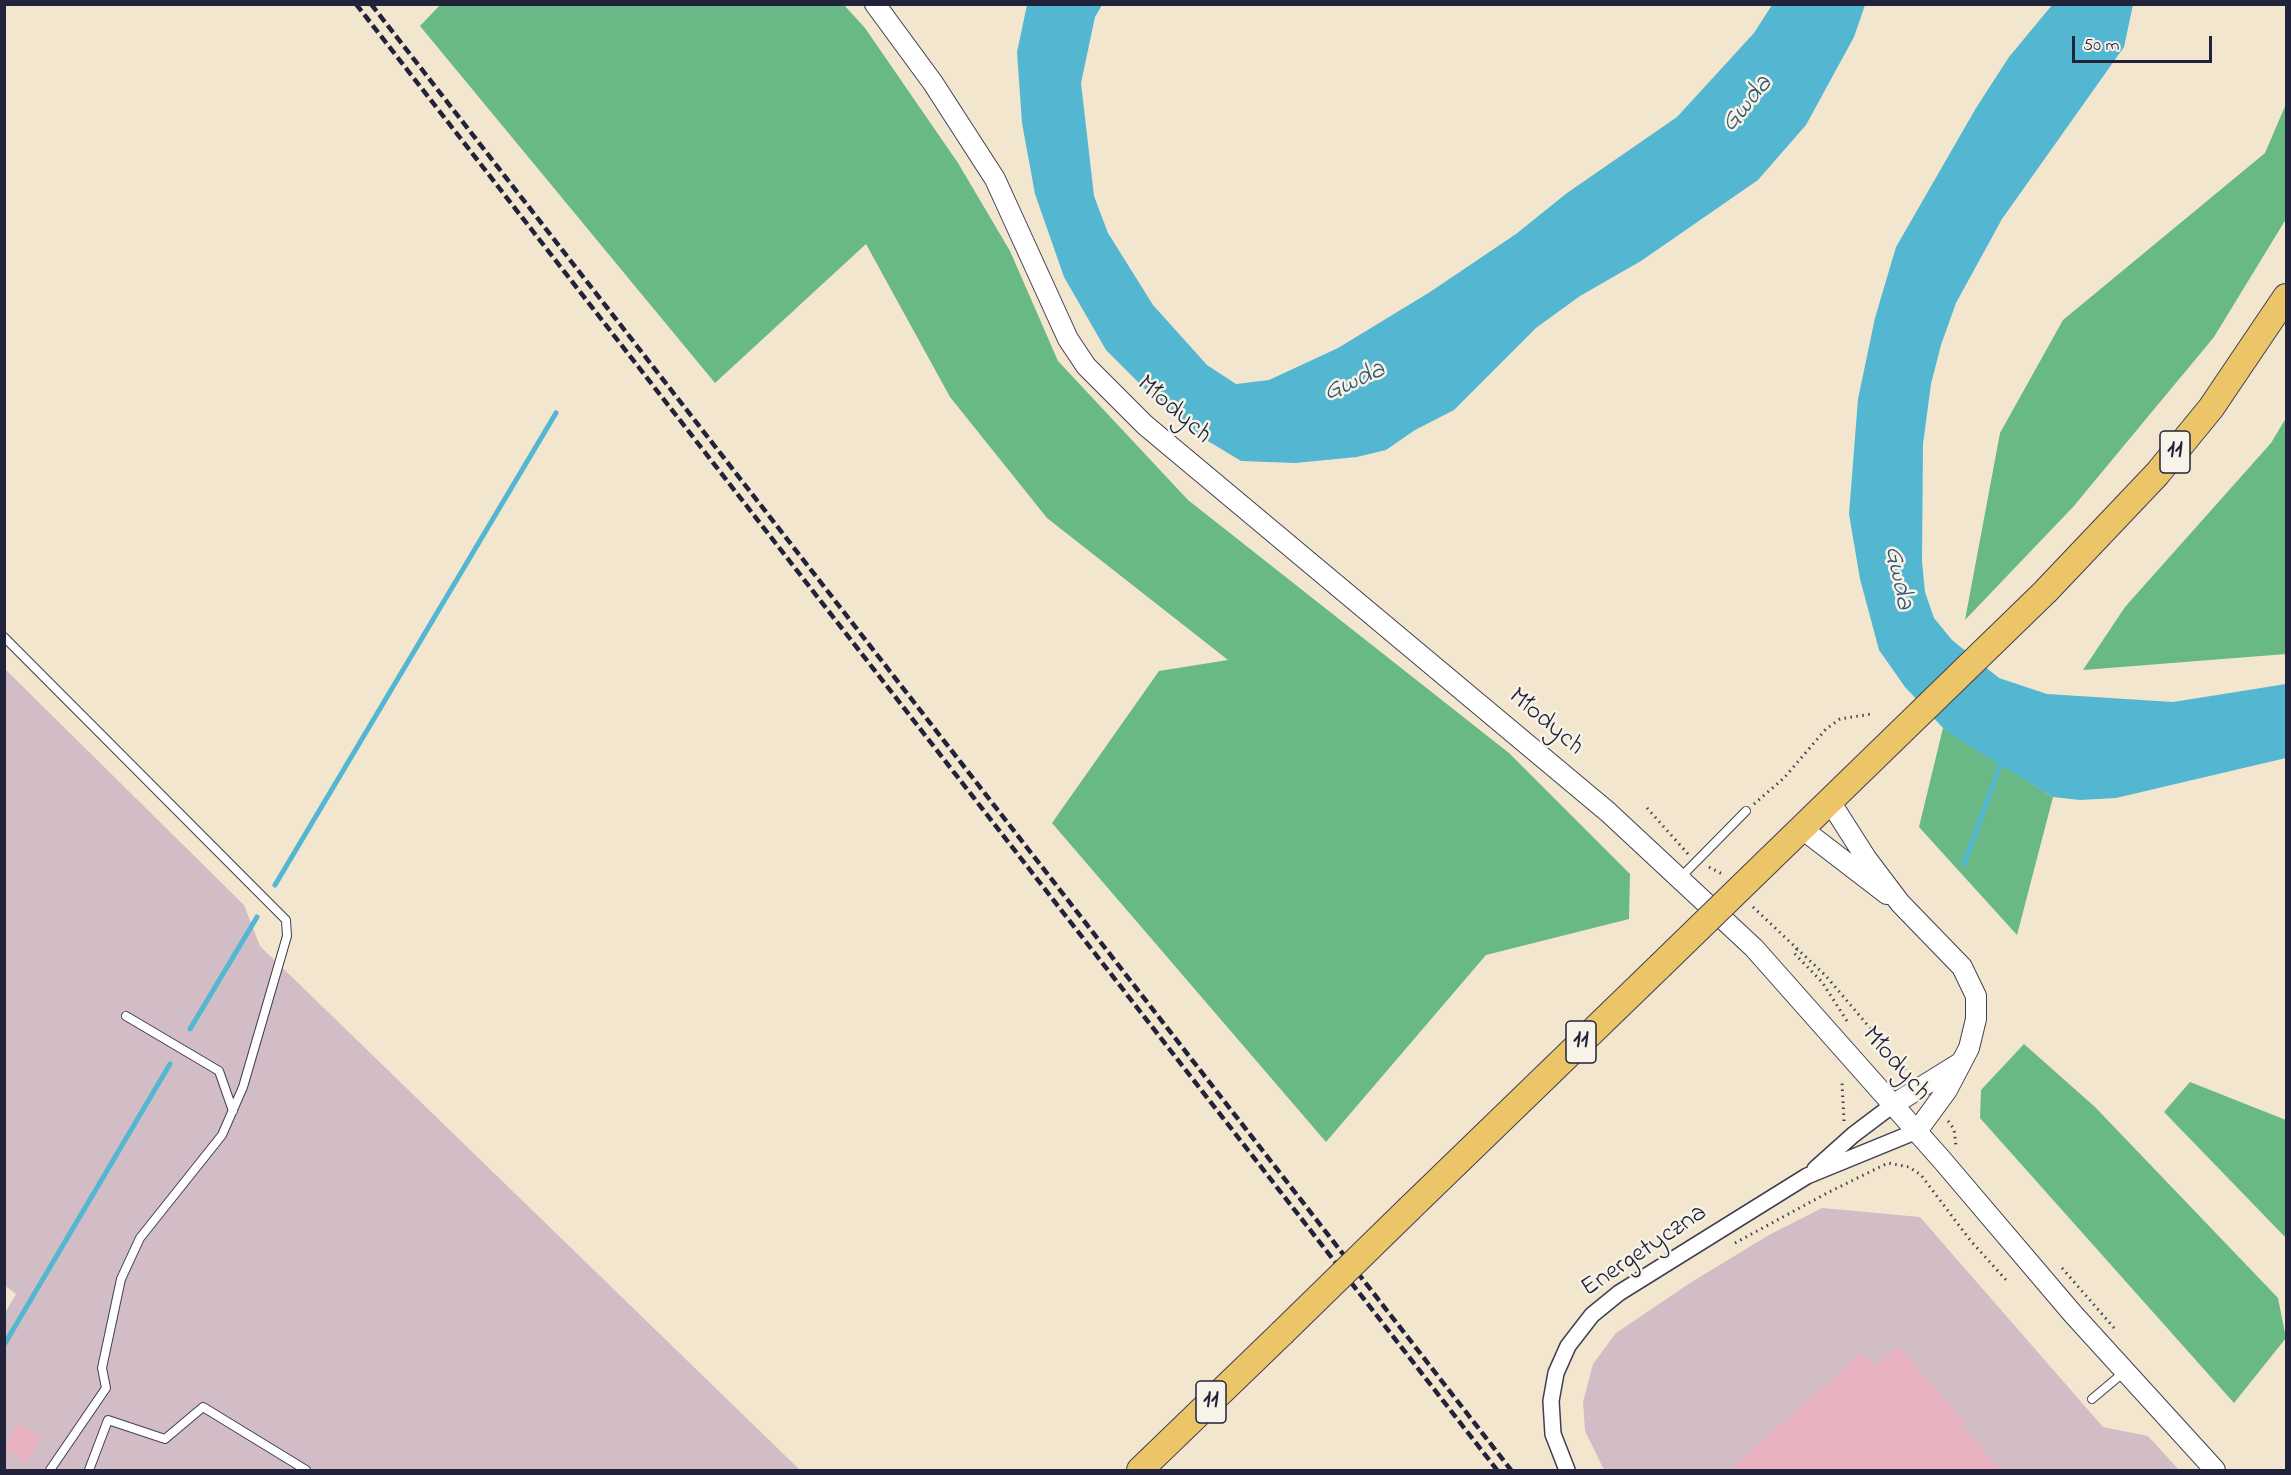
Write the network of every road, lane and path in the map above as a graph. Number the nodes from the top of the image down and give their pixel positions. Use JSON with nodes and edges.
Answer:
{"nodes":[{"id":1,"x":875,"y":4,"type":"edge"},
{"id":2,"x":2286,"y":297,"type":"edge"},
{"id":3,"x":4,"y":637,"type":"edge"},
{"id":4,"x":1871,"y":714,"type":"dead end"},
{"id":5,"x":1829,"y":800,"type":"junction"},
{"id":6,"x":1647,"y":808,"type":"dead end"},
{"id":7,"x":1746,"y":811,"type":"joint"},
{"id":8,"x":1801,"y":828,"type":"junction"},
{"id":9,"x":1697,"y":860,"type":"junction"},
{"id":10,"x":1680,"y":878,"type":"junction"},
{"id":11,"x":1731,"y":884,"type":"dead end"},
{"id":12,"x":1748,"y":901,"type":"dead end"},
{"id":13,"x":1900,"y":903,"type":"junction"},
{"id":14,"x":126,"y":1016,"type":"dead end"},
{"id":15,"x":1962,"y":1061,"type":"junction"},
{"id":16,"x":1920,"y":1088,"type":"junction"},
{"id":17,"x":1894,"y":1104,"type":"junction"},
{"id":18,"x":1935,"y":1106,"type":"junction"},
{"id":19,"x":232,"y":1111,"type":"junction"},
{"id":20,"x":1917,"y":1131,"type":"junction"},
{"id":21,"x":1956,"y":1149,"type":"dead end"},
{"id":22,"x":1807,"y":1176,"type":"junction"},
{"id":23,"x":1729,"y":1246,"type":"dead end"},
{"id":24,"x":2057,"y":1263,"type":"dead end"},
{"id":25,"x":2006,"y":1280,"type":"dead end"},
{"id":26,"x":2119,"y":1334,"type":"dead end"},
{"id":27,"x":2124,"y":1372,"type":"junction"},
{"id":28,"x":2092,"y":1399,"type":"dead end"},
{"id":29,"x":50,"y":1470,"type":"edge"},
{"id":30,"x":88,"y":1470,"type":"edge"},
{"id":31,"x":306,"y":1470,"type":"edge"},
{"id":32,"x":1140,"y":1470,"type":"edge"},
{"id":33,"x":1566,"y":1470,"type":"edge"},
{"id":34,"x":2215,"y":1470,"type":"edge"}],
"edges":[{"from":1,"to":10,"type":"street","name":"Młodych"},
{"from":2,"to":5,"type":"highway","number":"11"},
{"from":3,"to":19,"type":"lane"},
{"from":4,"to":7,"type":"path"},
{"from":5,"to":8,"type":"highway","number":"11"},
{"from":5,"to":13,"type":"street"},
{"from":6,"to":9,"type":"path"},
{"from":7,"to":9,"type":"lane"},
{"from":8,"to":13,"type":"street"},
{"from":8,"to":32,"type":"highway","number":"11","bridge":true},
{"from":9,"to":10,"type":"lane"},
{"from":9,"to":11,"type":"path"},
{"from":10,"to":17,"type":"street","name":"Młodych"},
{"from":12,"to":16,"type":"path"},
{"from":13,"to":15,"type":"street"},
{"from":14,"to":19,"type":"lane"},
{"from":15,"to":16,"type":"street"},
{"from":15,"to":18,"type":"street"},
{"from":16,"to":17,"type":"street"},
{"from":17,"to":20,"type":"street","name":"Młodych"},
{"from":17,"to":22,"type":"street"},
{"from":18,"to":20,"type":"street"},
{"from":18,"to":21,"type":"path"},
{"from":19,"to":29,"type":"lane"},
{"from":20,"to":22,"type":"street"},
{"from":20,"to":27,"type":"street","name":"Młodych"},
{"from":22,"to":33,"type":"street","name":"Energetyczna"},
{"from":23,"to":25,"type":"path"},
{"from":24,"to":26,"type":"path"},
{"from":27,"to":28,"type":"lane"},
{"from":27,"to":34,"type":"street","name":"Młodych"},
{"from":30,"to":31,"type":"lane"}]}
